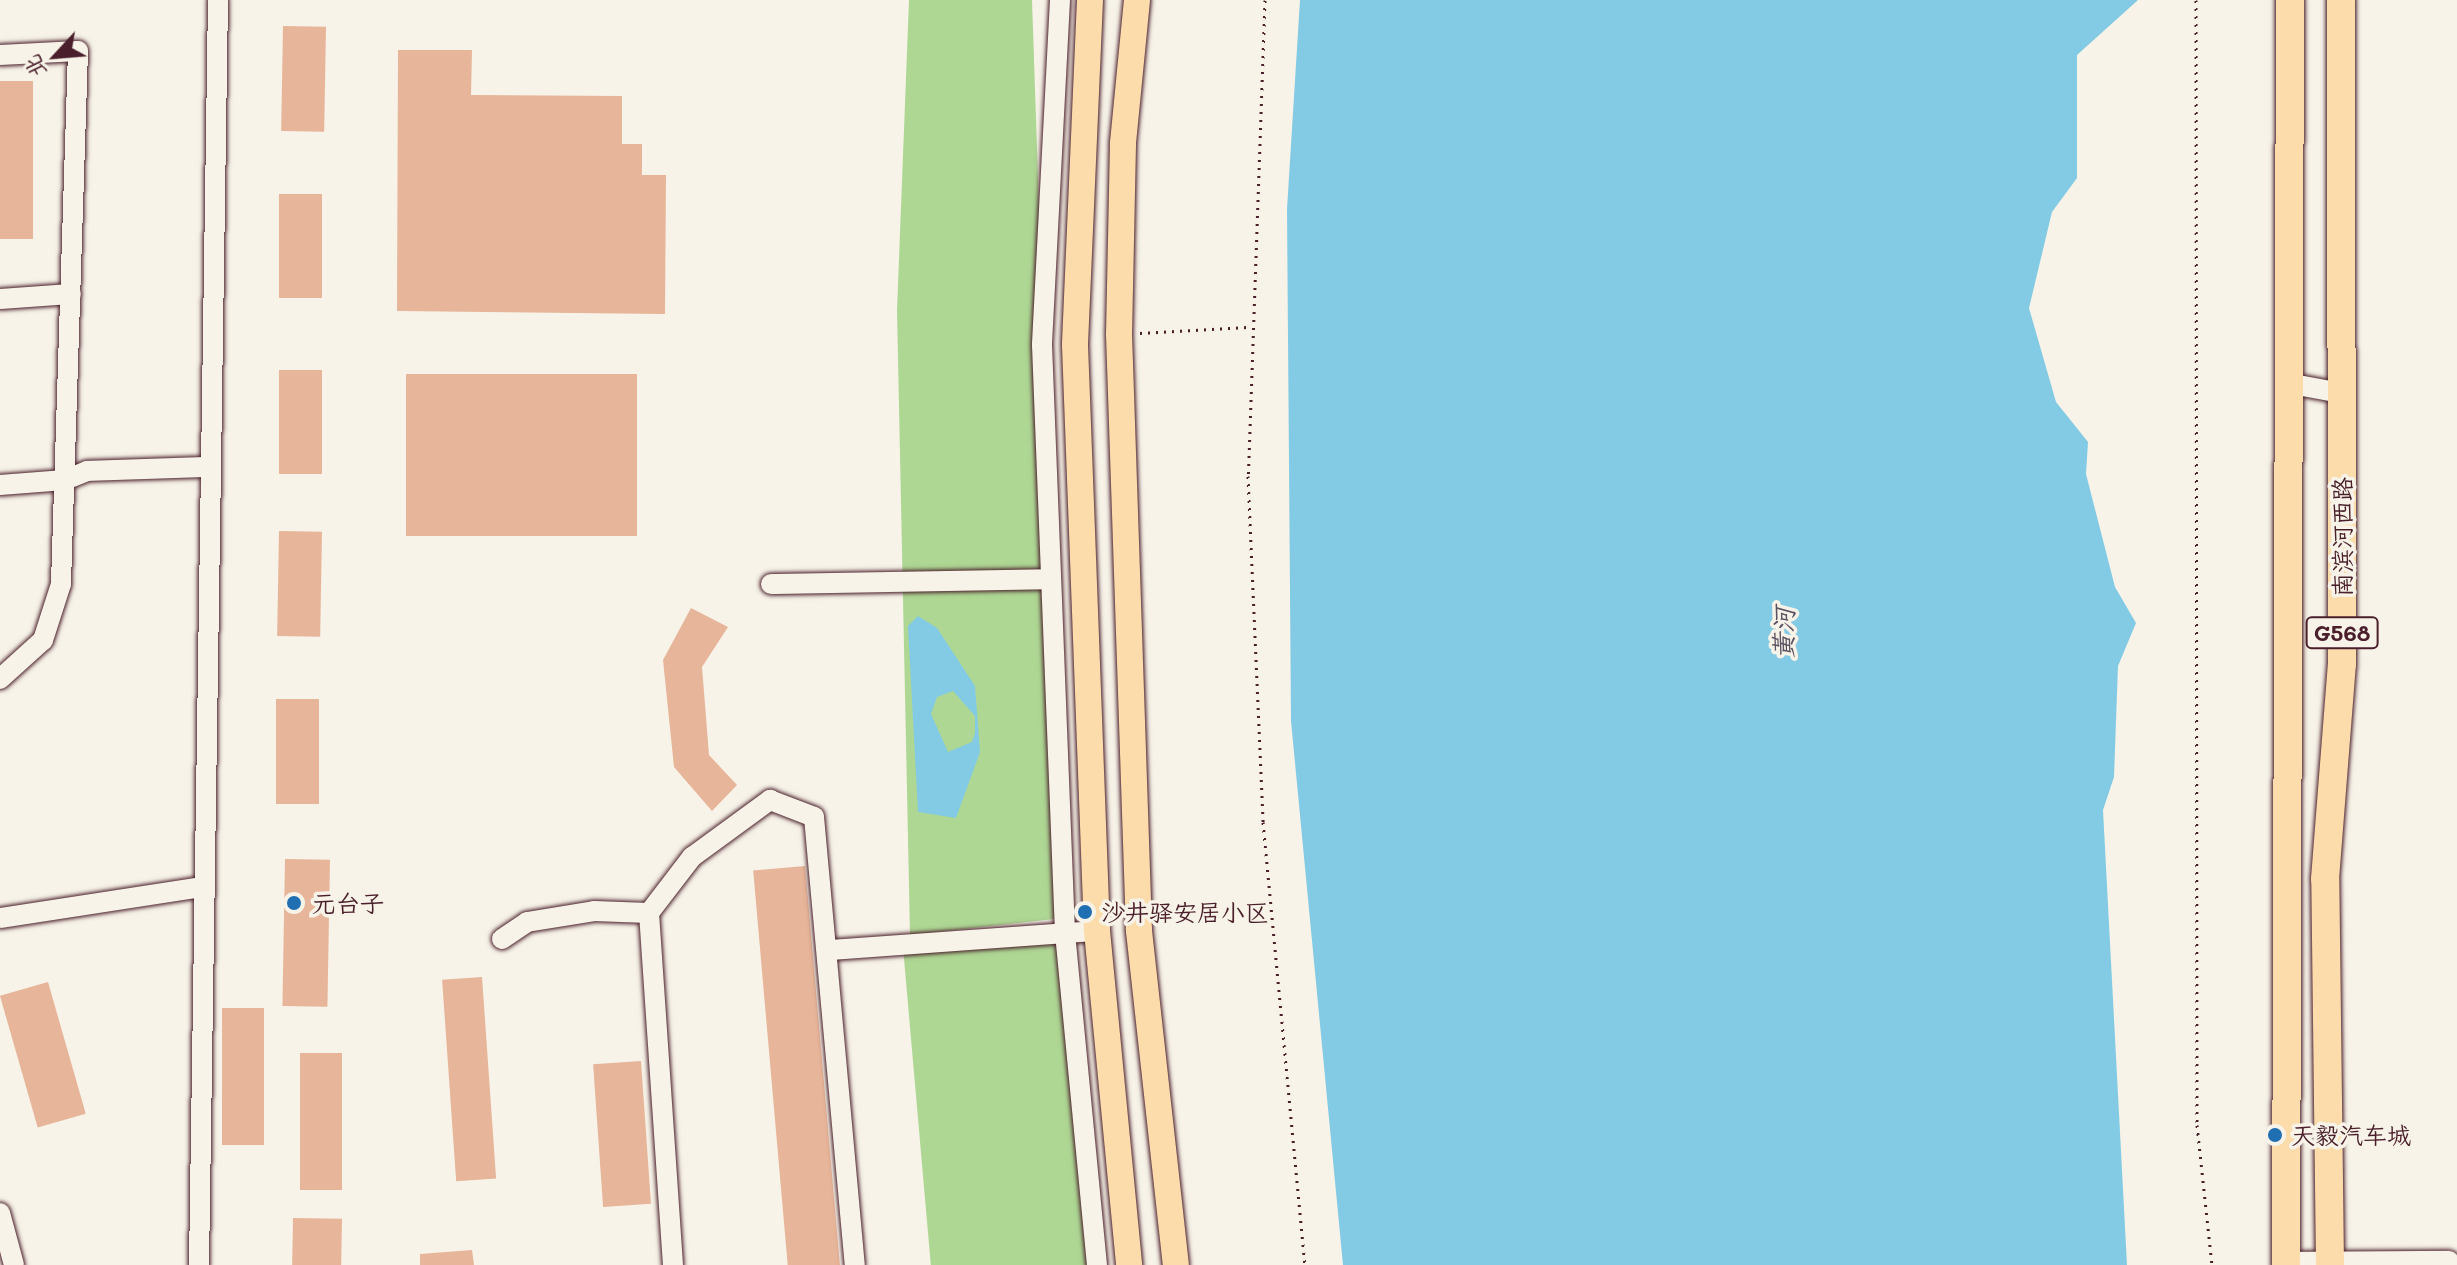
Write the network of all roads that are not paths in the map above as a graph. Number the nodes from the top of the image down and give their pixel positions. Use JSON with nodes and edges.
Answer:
{"nodes":[{"id":1,"x":218,"y":0,"type":"edge"},
{"id":2,"x":1060,"y":0,"type":"edge"},
{"id":3,"x":1090,"y":0,"type":"edge"},
{"id":4,"x":1137,"y":0,"type":"edge"},
{"id":5,"x":2290,"y":0,"type":"edge"},
{"id":6,"x":2341,"y":0,"type":"edge"},
{"id":7,"x":0,"y":55,"type":"edge"},
{"id":8,"x":71,"y":294,"type":"junction"},
{"id":9,"x":0,"y":299,"type":"edge"},
{"id":10,"x":2292,"y":384,"type":"junction"},
{"id":11,"x":2341,"y":393,"type":"junction"},
{"id":12,"x":210,"y":467,"type":"junction"},
{"id":13,"x":65,"y":480,"type":"junction"},
{"id":14,"x":0,"y":485,"type":"edge"},
{"id":15,"x":1051,"y":579,"type":"junction"},
{"id":16,"x":771,"y":584,"type":"dead end"},
{"id":17,"x":0,"y":679,"type":"edge"},
{"id":18,"x":203,"y":887,"type":"junction"},
{"id":19,"x":649,"y":913,"type":"junction"},
{"id":20,"x":0,"y":918,"type":"edge"},
{"id":21,"x":1097,"y":931,"type":"junction"},
{"id":22,"x":1065,"y":936,"type":"junction"},
{"id":23,"x":502,"y":939,"type":"dead end"},
{"id":24,"x":830,"y":950,"type":"junction"},
{"id":25,"x":0,"y":1213,"type":"edge"},
{"id":26,"x":2449,"y":1261,"type":"dead end"},
{"id":27,"x":2286,"y":1264,"type":"edge"},
{"id":28,"x":2330,"y":1264,"type":"edge"},
{"id":29,"x":14,"y":1265,"type":"edge"},
{"id":30,"x":199,"y":1265,"type":"edge"},
{"id":31,"x":673,"y":1265,"type":"edge"},
{"id":32,"x":855,"y":1265,"type":"edge"},
{"id":33,"x":1097,"y":1265,"type":"edge"},
{"id":34,"x":1129,"y":1265,"type":"edge"},
{"id":35,"x":1176,"y":1265,"type":"edge"}],
"edges":[{"from":1,"to":12,"type":"street"},
{"from":2,"to":15,"type":"street"},
{"from":3,"to":21,"type":"main road"},
{"from":4,"to":35,"type":"main road"},
{"from":5,"to":10,"type":"highway","name":"南滨河西路","number":"G568"},
{"from":6,"to":11,"type":"highway","name":"南滨河西路","number":"G568"},
{"from":7,"to":8,"type":"street"},
{"from":8,"to":9,"type":"street"},
{"from":8,"to":13,"type":"street"},
{"from":10,"to":11,"type":"street"},
{"from":10,"to":27,"type":"highway","name":"南滨河西路","number":"G568"},
{"from":11,"to":28,"type":"highway","name":"南滨河西路","number":"G568"},
{"from":12,"to":13,"type":"street"},
{"from":12,"to":18,"type":"street"},
{"from":13,"to":14,"type":"street"},
{"from":13,"to":17,"type":"street"},
{"from":15,"to":16,"type":"street"},
{"from":15,"to":22,"type":"street"},
{"from":18,"to":20,"type":"street"},
{"from":18,"to":30,"type":"street"},
{"from":19,"to":23,"type":"street"},
{"from":19,"to":24,"type":"street"},
{"from":19,"to":31,"type":"street"},
{"from":21,"to":22,"type":"street"},
{"from":21,"to":34,"type":"main road"},
{"from":22,"to":24,"type":"street"},
{"from":22,"to":33,"type":"street"},
{"from":24,"to":32,"type":"street"},
{"from":25,"to":29,"type":"street"},
{"from":26,"to":28,"type":"street"},
{"from":27,"to":28,"type":"street"}]}
